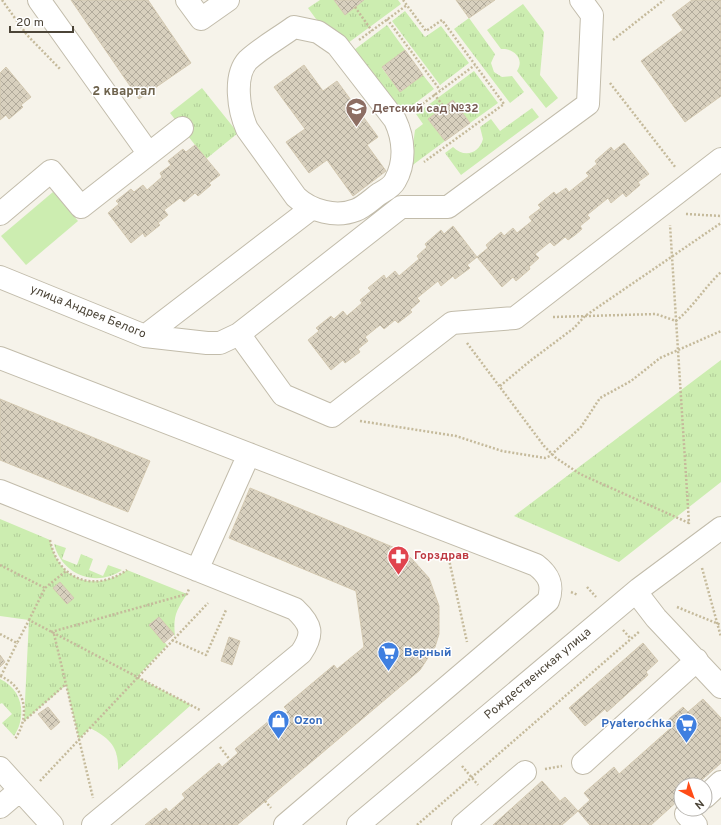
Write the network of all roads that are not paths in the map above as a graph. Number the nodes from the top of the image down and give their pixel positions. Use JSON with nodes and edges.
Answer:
{"nodes":[{"id":1,"x":39,"y":0,"type":"edge"},
{"id":2,"x":188,"y":0,"type":"edge"},
{"id":3,"x":228,"y":0,"type":"edge"},
{"id":4,"x":581,"y":0,"type":"edge"},
{"id":5,"x":182,"y":128,"type":"dead end"},
{"id":6,"x":149,"y":154,"type":"junction"},
{"id":7,"x":721,"y":159,"type":"edge"},
{"id":8,"x":312,"y":208,"type":"junction"},
{"id":9,"x":0,"y":214,"type":"edge"},
{"id":10,"x":0,"y":277,"type":"edge"},
{"id":11,"x":239,"y":334,"type":"junction"},
{"id":12,"x":146,"y":336,"type":"junction"},
{"id":13,"x":0,"y":358,"type":"edge"},
{"id":14,"x":249,"y":454,"type":"junction"},
{"id":15,"x":0,"y":491,"type":"edge"},
{"id":16,"x":721,"y":528,"type":"edge"},
{"id":17,"x":197,"y":570,"type":"junction"},
{"id":18,"x":636,"y":592,"type":"junction"},
{"id":19,"x":697,"y":660,"type":"junction"},
{"id":20,"x":721,"y":687,"type":"edge"},
{"id":21,"x":583,"y":763,"type":"road end"},
{"id":22,"x":0,"y":768,"type":"edge"},
{"id":23,"x":525,"y":772,"type":"road end"},
{"id":24,"x":721,"y":782,"type":"edge"},
{"id":25,"x":713,"y":790,"type":"edge"},
{"id":26,"x":23,"y":793,"type":"junction"},
{"id":27,"x":0,"y":807,"type":"edge"},
{"id":28,"x":96,"y":823,"type":"edge"},
{"id":29,"x":52,"y":825,"type":"edge"},
{"id":30,"x":285,"y":825,"type":"edge"},
{"id":31,"x":358,"y":825,"type":"edge"},
{"id":32,"x":463,"y":825,"type":"edge"}],
"edges":[{"from":1,"to":6,"type":"street"},
{"from":2,"to":3,"type":"street"},
{"from":4,"to":11,"type":"street","name":"улица Андрея Белого"},
{"from":5,"to":6,"type":"street"},
{"from":6,"to":9,"type":"street"},
{"from":7,"to":11,"type":"street"},
{"from":8,"to":8,"type":"street"},
{"from":8,"to":12,"type":"street"},
{"from":10,"to":12,"type":"street","name":"улица Андрея Белого"},
{"from":11,"to":12,"type":"street","name":"улица Андрея Белого"},
{"from":13,"to":14,"type":"street"},
{"from":14,"to":17,"type":"street"},
{"from":14,"to":30,"type":"street"},
{"from":15,"to":17,"type":"street"},
{"from":16,"to":18,"type":"street","name":"Рождественская улица"},
{"from":17,"to":28,"type":"street"},
{"from":18,"to":19,"type":"street"},
{"from":18,"to":31,"type":"street","name":"Рождественская улица"},
{"from":19,"to":20,"type":"street"},
{"from":19,"to":21,"type":"street"},
{"from":22,"to":26,"type":"street"},
{"from":23,"to":32,"type":"street"},
{"from":24,"to":25,"type":"street"},
{"from":26,"to":27,"type":"street"},
{"from":26,"to":29,"type":"street"}]}
